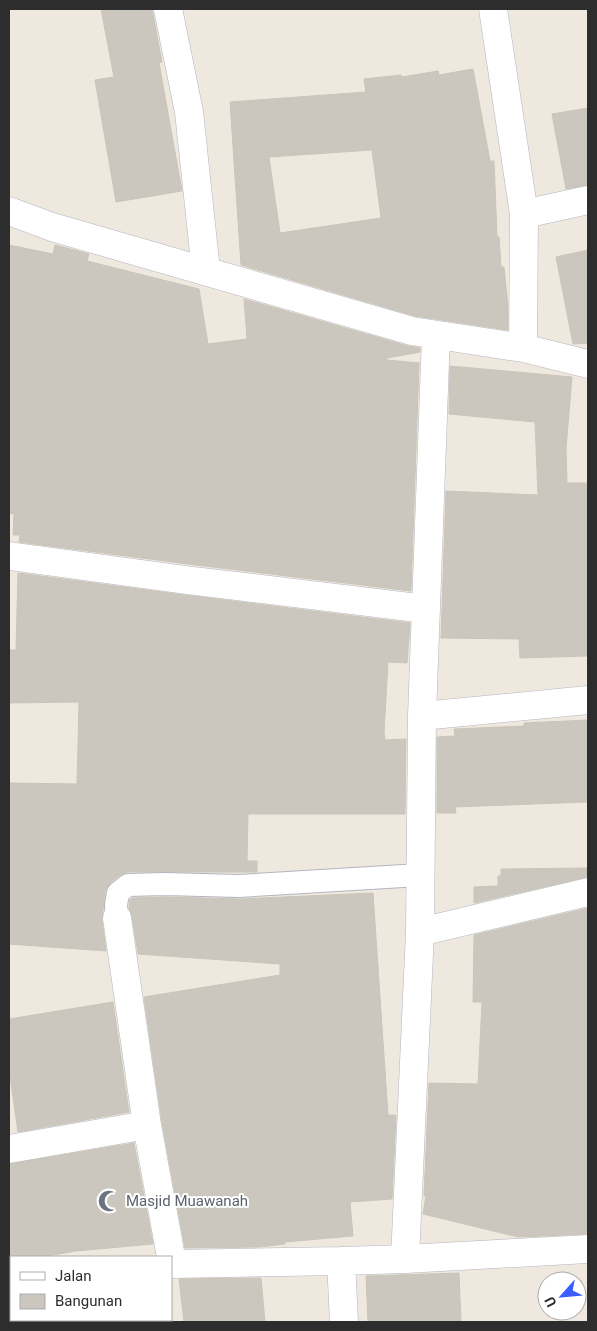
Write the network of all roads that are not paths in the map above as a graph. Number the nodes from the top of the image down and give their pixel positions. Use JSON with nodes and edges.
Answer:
{"nodes":[{"id":1,"x":168,"y":9,"type":"edge"},
{"id":2,"x":493,"y":9,"type":"edge"},
{"id":3,"x":588,"y":200,"type":"edge"},
{"id":4,"x":9,"y":211,"type":"edge"},
{"id":5,"x":524,"y":214,"type":"junction"},
{"id":6,"x":206,"y":271,"type":"junction"},
{"id":7,"x":436,"y":335,"type":"junction"},
{"id":8,"x":523,"y":348,"type":"junction"},
{"id":9,"x":588,"y":364,"type":"edge"},
{"id":10,"x":9,"y":556,"type":"edge"},
{"id":11,"x":426,"y":609,"type":"junction"},
{"id":12,"x":588,"y":700,"type":"edge"},
{"id":13,"x":422,"y":716,"type":"junction"},
{"id":14,"x":420,"y":875,"type":"junction"},
{"id":15,"x":588,"y":892,"type":"edge"},
{"id":16,"x":117,"y":918,"type":"joint"},
{"id":17,"x":420,"y":932,"type":"junction"},
{"id":18,"x":146,"y":1124,"type":"junction"},
{"id":19,"x":9,"y":1149,"type":"edge"},
{"id":20,"x":588,"y":1249,"type":"edge"},
{"id":21,"x":170,"y":1256,"type":"edge"},
{"id":22,"x":405,"y":1259,"type":"junction"},
{"id":23,"x":172,"y":1261,"type":"edge"},
{"id":24,"x":341,"y":1261,"type":"junction"},
{"id":25,"x":344,"y":1322,"type":"edge"}],
"edges":[{"from":1,"to":6,"type":"street"},
{"from":2,"to":5,"type":"street"},
{"from":3,"to":5,"type":"street"},
{"from":4,"to":6,"type":"street"},
{"from":5,"to":8,"type":"street"},
{"from":6,"to":7,"type":"street"},
{"from":7,"to":8,"type":"street"},
{"from":7,"to":11,"type":"street"},
{"from":8,"to":9,"type":"street"},
{"from":10,"to":11,"type":"street"},
{"from":11,"to":13,"type":"street"},
{"from":12,"to":13,"type":"street"},
{"from":13,"to":14,"type":"street"},
{"from":14,"to":16,"type":"lane"},
{"from":14,"to":17,"type":"street"},
{"from":15,"to":17,"type":"street"},
{"from":16,"to":18,"type":"street"},
{"from":17,"to":22,"type":"street"},
{"from":18,"to":19,"type":"street"},
{"from":18,"to":21,"type":"street"},
{"from":20,"to":22,"type":"street"},
{"from":22,"to":24,"type":"street"},
{"from":23,"to":24,"type":"street"},
{"from":24,"to":25,"type":"street"}]}
